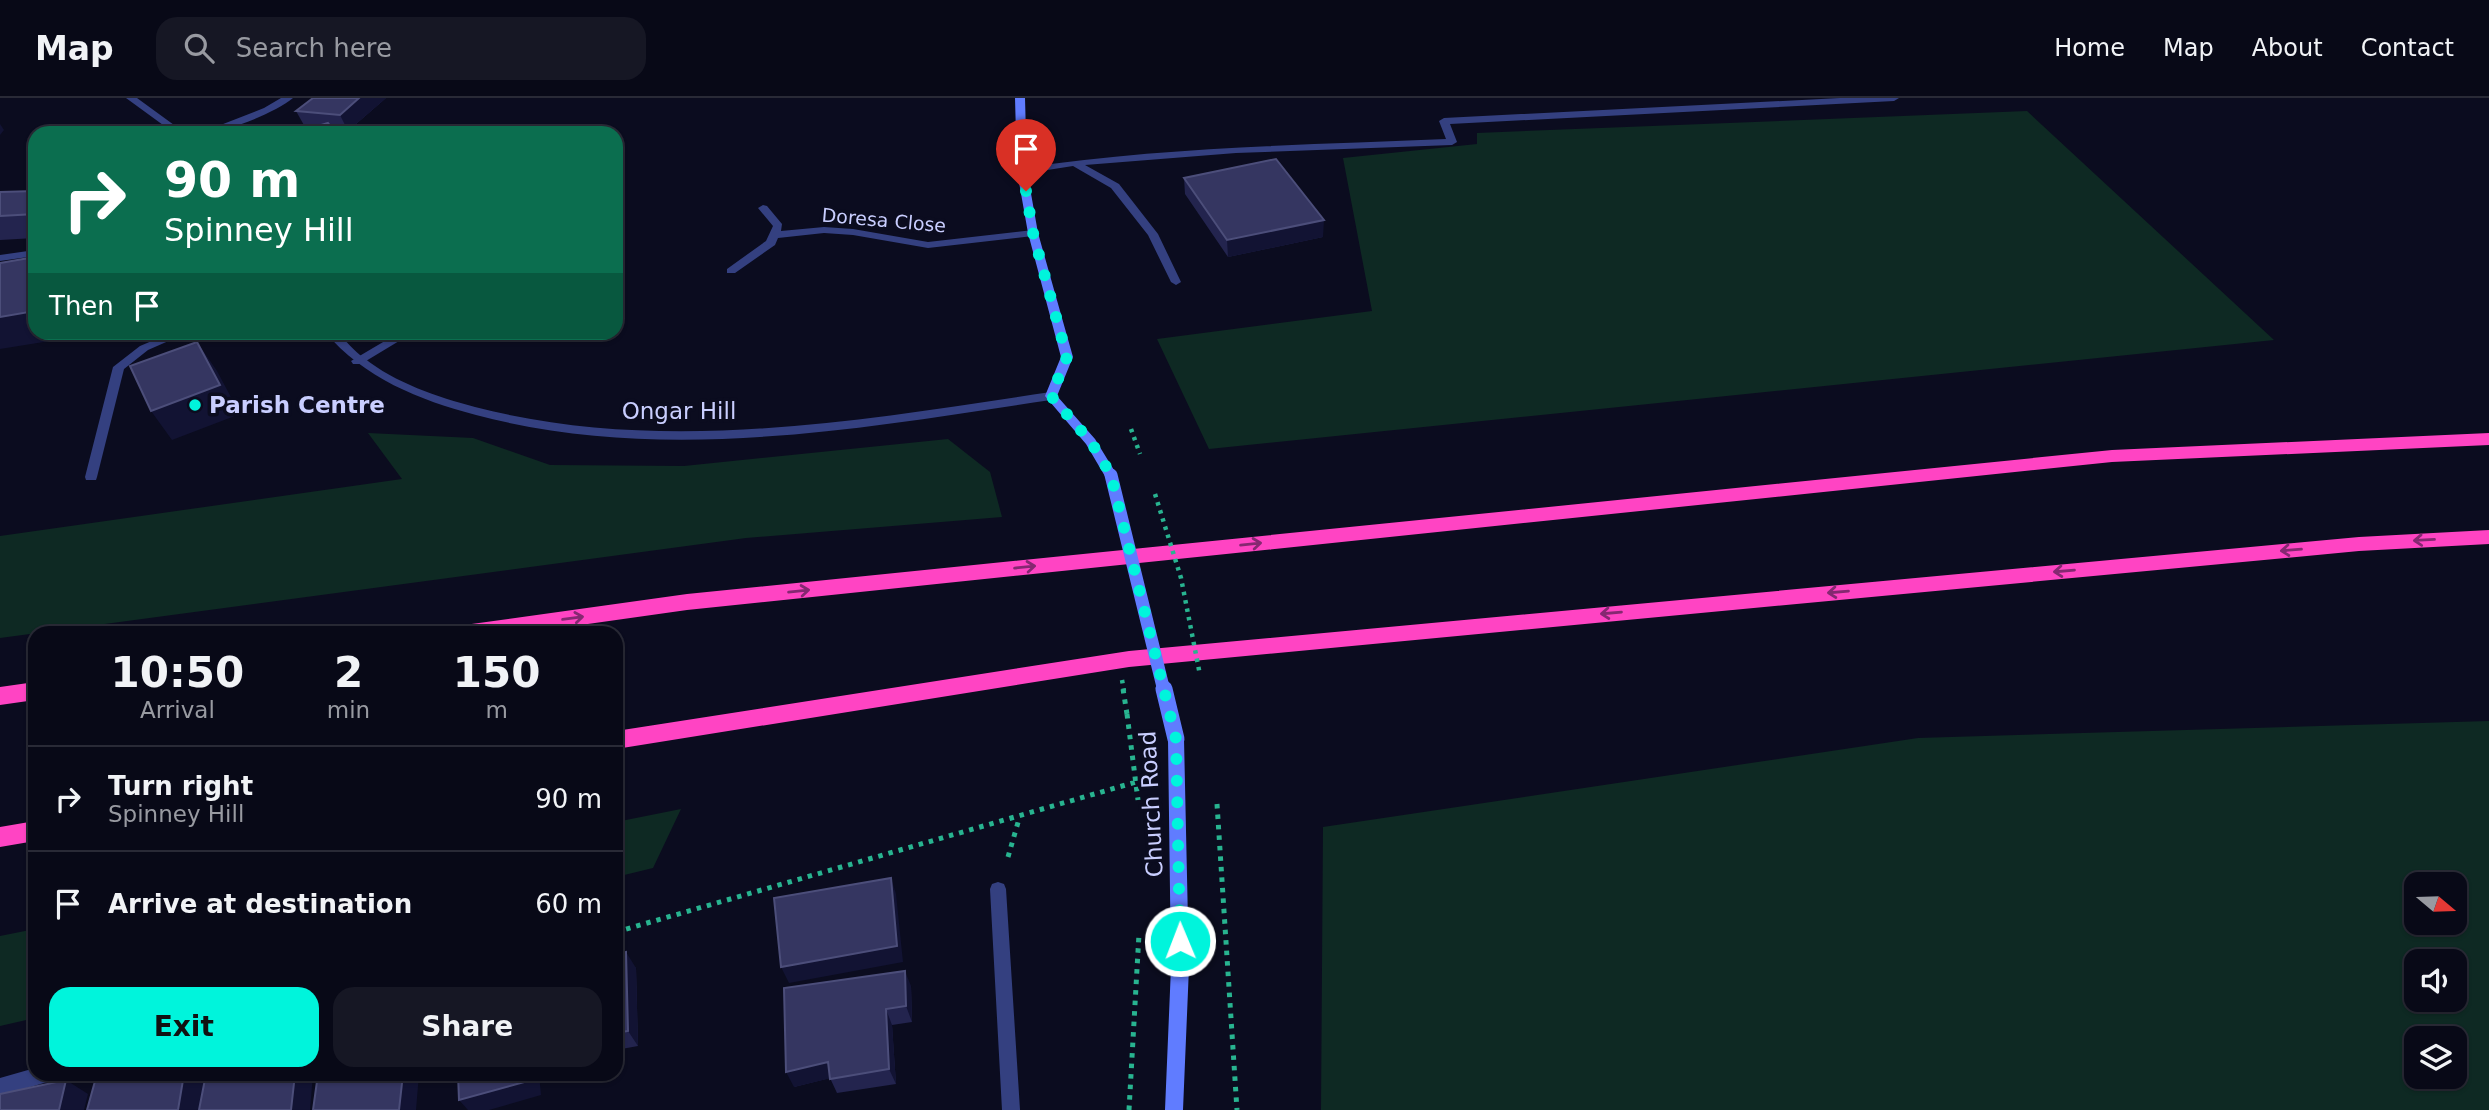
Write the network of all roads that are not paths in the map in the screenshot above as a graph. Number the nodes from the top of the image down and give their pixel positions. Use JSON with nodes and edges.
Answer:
{"nodes":[{"id":1,"x":131,"y":98,"type":"edge"},
{"id":2,"x":288,"y":98,"type":"edge"},
{"id":3,"x":1020,"y":98,"type":"edge"},
{"id":4,"x":1621,"y":98,"type":"edge"},
{"id":5,"x":1894,"y":98,"type":"edge"},
{"id":6,"x":1630,"y":112,"type":"junction"},
{"id":7,"x":170,"y":126,"type":"edge"},
{"id":8,"x":224,"y":126,"type":"edge"},
{"id":9,"x":1073,"y":162,"type":"junction"},
{"id":10,"x":1022,"y":171,"type":"junction"},
{"id":11,"x":763,"y":208,"type":"dead end"},
{"id":12,"x":1033,"y":233,"type":"junction"},
{"id":13,"x":774,"y":235,"type":"junction"},
{"id":14,"x":28,"y":255,"type":"edge"},
{"id":15,"x":0,"y":258,"type":"edge"},
{"id":16,"x":731,"y":271,"type":"dead end"},
{"id":17,"x":1176,"y":282,"type":"dead end"},
{"id":18,"x":164,"y":340,"type":"edge"},
{"id":19,"x":337,"y":340,"type":"edge"},
{"id":20,"x":395,"y":340,"type":"edge"},
{"id":21,"x":357,"y":361,"type":"junction"},
{"id":22,"x":1051,"y":396,"type":"junction"},
{"id":23,"x":2489,"y":439,"type":"edge"},
{"id":24,"x":90,"y":477,"type":"dead end"},
{"id":25,"x":2489,"y":537,"type":"edge"},
{"id":26,"x":514,"y":626,"type":"edge"},
{"id":27,"x":28,"y":692,"type":"edge"},
{"id":28,"x":0,"y":696,"type":"edge"},
{"id":29,"x":623,"y":739,"type":"edge"},
{"id":30,"x":28,"y":832,"type":"edge"},
{"id":31,"x":0,"y":837,"type":"edge"},
{"id":32,"x":998,"y":889,"type":"dead end"},
{"id":33,"x":28,"y":1079,"type":"edge"},
{"id":34,"x":0,"y":1087,"type":"edge"},
{"id":35,"x":1011,"y":1110,"type":"edge"},
{"id":36,"x":1174,"y":1110,"type":"edge"}],
"edges":[{"from":1,"to":7,"type":"street"},
{"from":2,"to":8,"type":"street"},
{"from":3,"to":10,"type":"main road"},
{"from":4,"to":6,"type":"street"},
{"from":5,"to":6,"type":"street"},
{"from":6,"to":9,"type":"street"},
{"from":9,"to":10,"type":"street"},
{"from":9,"to":17,"type":"street"},
{"from":10,"to":12,"type":"main road"},
{"from":11,"to":13,"type":"street"},
{"from":12,"to":13,"type":"street","name":"Doresa Close"},
{"from":12,"to":22,"type":"main road"},
{"from":13,"to":16,"type":"street"},
{"from":14,"to":15,"type":"street"},
{"from":18,"to":24,"type":"street"},
{"from":19,"to":21,"type":"street","name":"Ongar Hill"},
{"from":20,"to":21,"type":"street"},
{"from":21,"to":22,"type":"street","name":"Ongar Hill"},
{"from":22,"to":36,"type":"main road","name":"Church Road","bridge":true},
{"from":26,"to":23,"type":"highway","one_way":true},
{"from":25,"to":29,"type":"highway","one_way":true},
{"from":27,"to":28,"type":"highway"},
{"from":30,"to":31,"type":"highway"},
{"from":32,"to":35,"type":"street"},
{"from":33,"to":34,"type":"street"}]}
